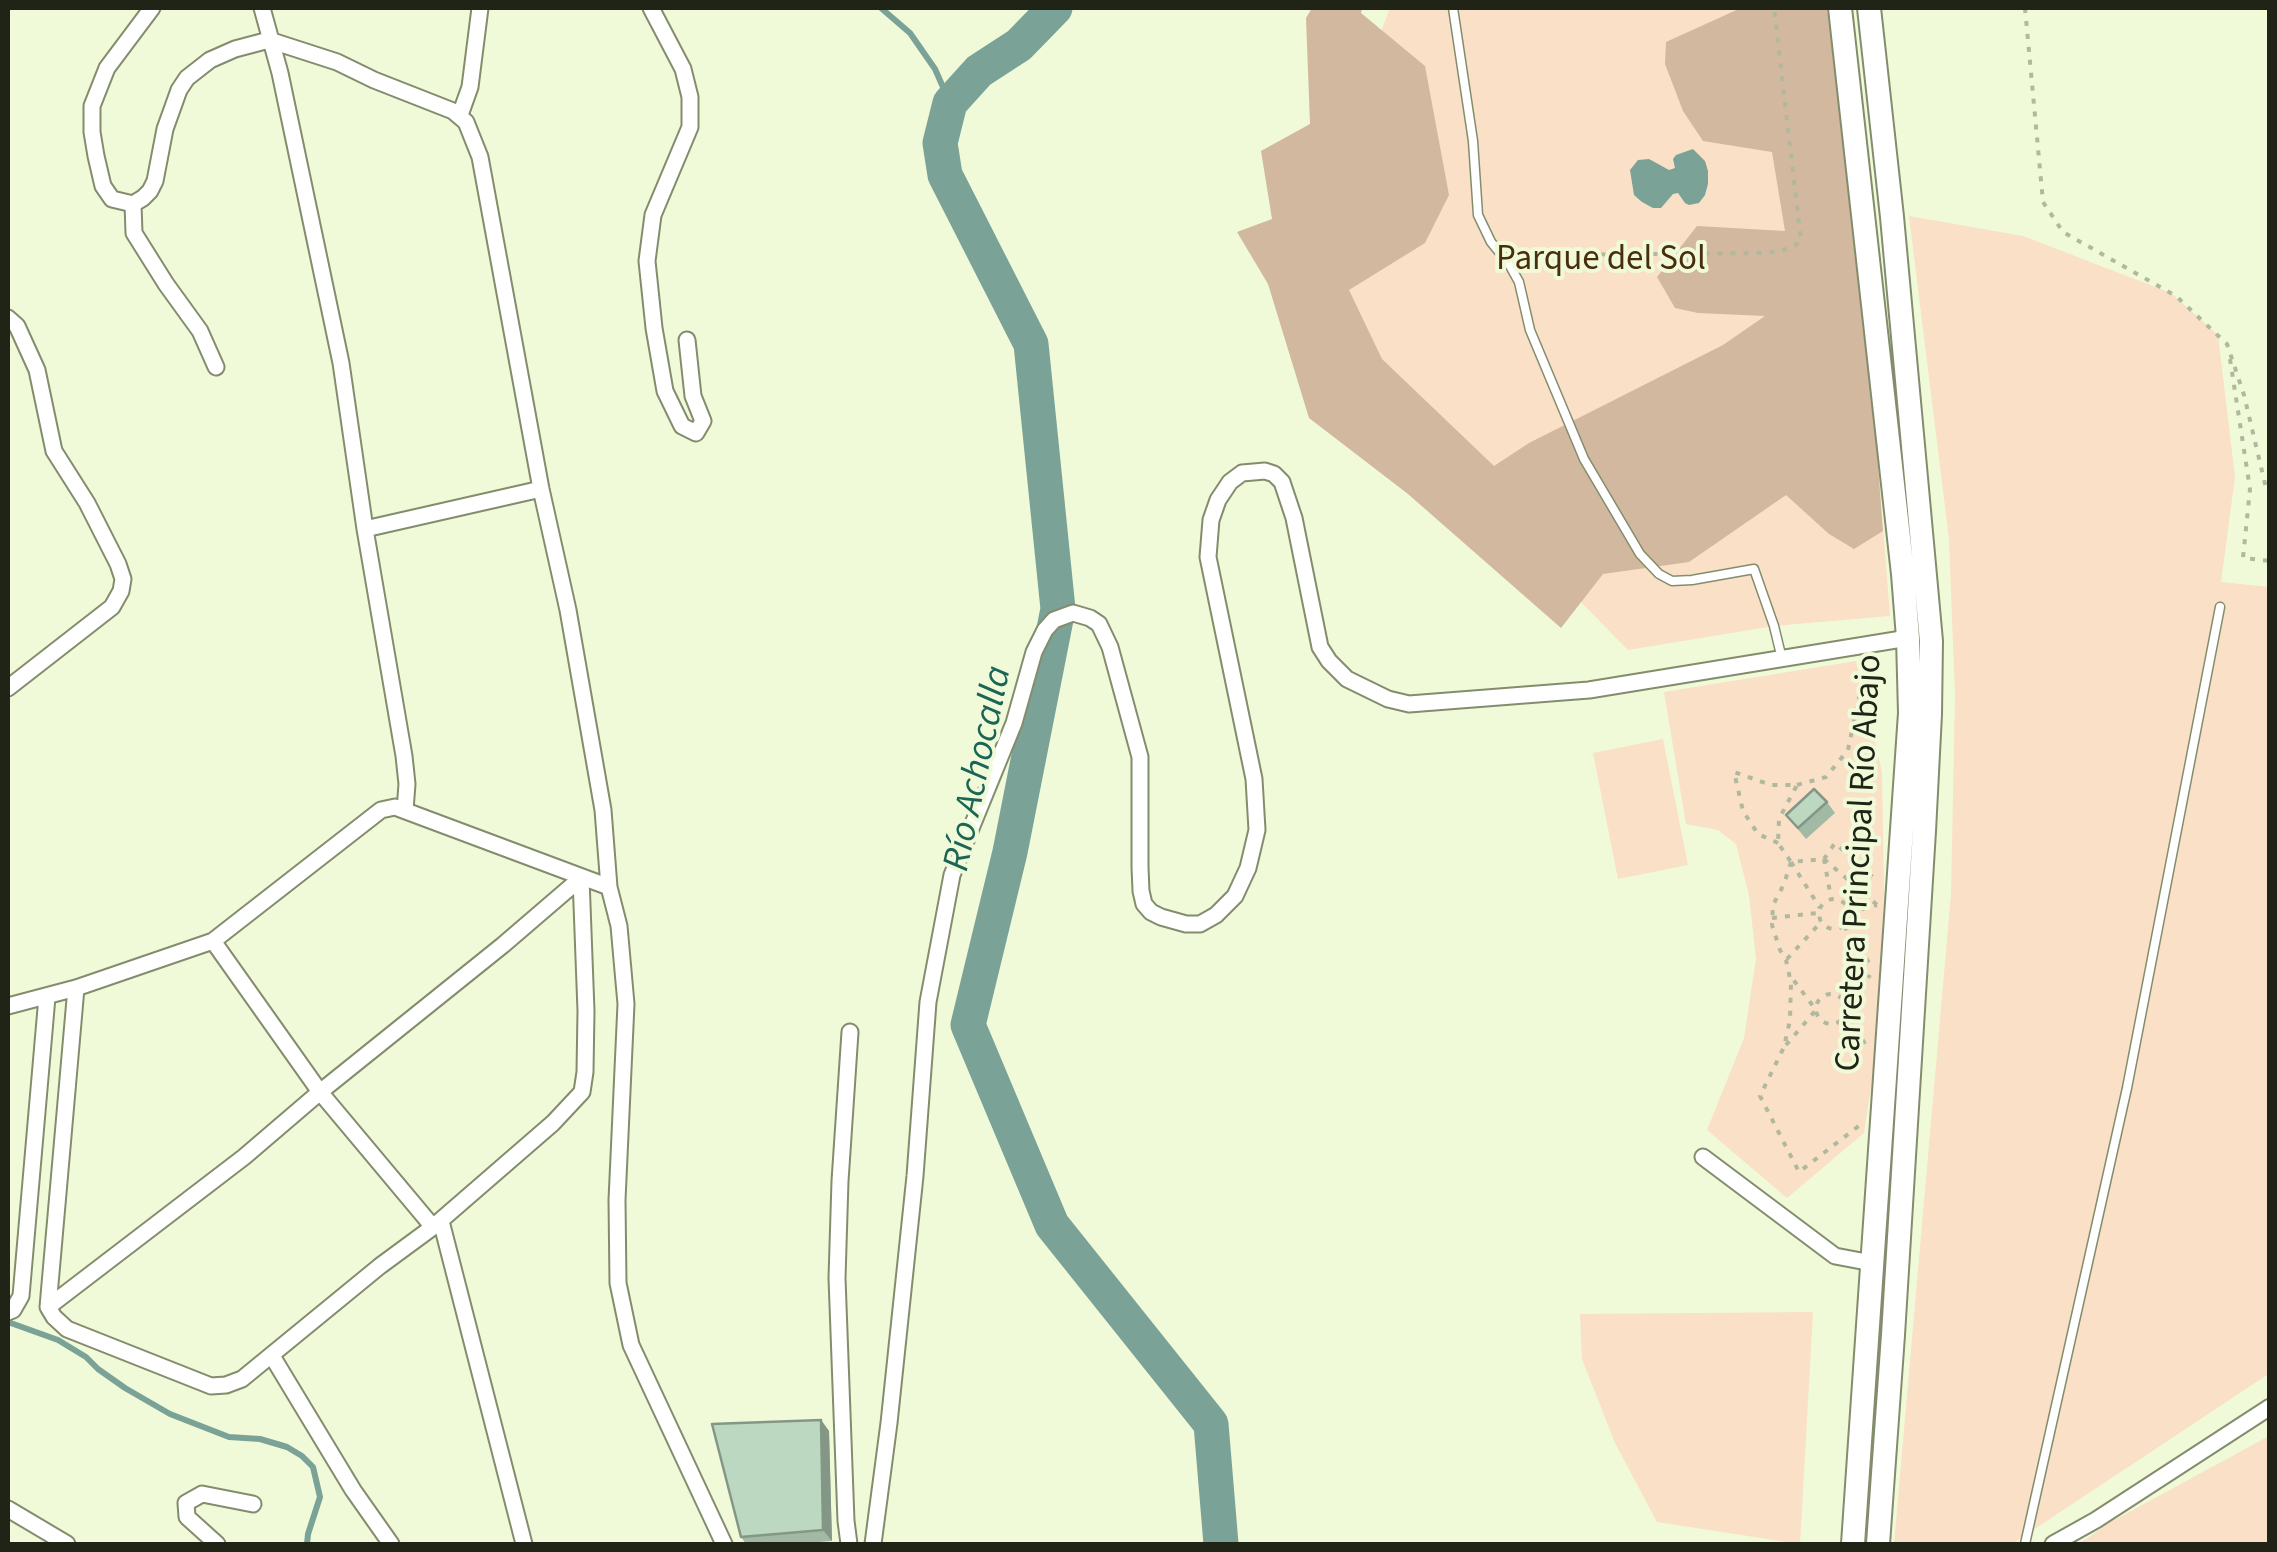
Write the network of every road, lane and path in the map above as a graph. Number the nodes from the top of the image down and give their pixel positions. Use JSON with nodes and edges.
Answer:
{"nodes":[{"id":1,"x":152,"y":8,"type":"edge"},
{"id":2,"x":262,"y":8,"type":"edge"},
{"id":3,"x":480,"y":8,"type":"edge"},
{"id":4,"x":652,"y":8,"type":"edge"},
{"id":5,"x":1453,"y":8,"type":"edge"},
{"id":6,"x":1774,"y":8,"type":"edge"},
{"id":7,"x":1840,"y":8,"type":"edge"},
{"id":8,"x":1869,"y":8,"type":"edge"},
{"id":9,"x":2025,"y":8,"type":"edge"},
{"id":10,"x":269,"y":40,"type":"junction"},
{"id":11,"x":460,"y":116,"type":"junction"},
{"id":12,"x":133,"y":204,"type":"junction"},
{"id":13,"x":1508,"y":264,"type":"junction"},
{"id":14,"x":8,"y":318,"type":"edge"},
{"id":15,"x":687,"y":340,"type":"dead end"},
{"id":16,"x":2227,"y":344,"type":"junction"},
{"id":17,"x":216,"y":368,"type":"dead end"},
{"id":18,"x":2270,"y":485,"type":"edge"},
{"id":19,"x":541,"y":489,"type":"junction"},
{"id":20,"x":366,"y":529,"type":"junction"},
{"id":21,"x":2270,"y":561,"type":"edge"},
{"id":22,"x":2220,"y":607,"type":"dead end"},
{"id":23,"x":1920,"y":640,"type":"junction"},
{"id":24,"x":1782,"y":659,"type":"junction"},
{"id":25,"x":1909,"y":680,"type":"junction"},
{"id":26,"x":8,"y":688,"type":"edge"},
{"id":27,"x":1797,"y":785,"type":"junction"},
{"id":28,"x":404,"y":810,"type":"junction"},
{"id":29,"x":1778,"y":844,"type":"junction"},
{"id":30,"x":1824,"y":858,"type":"junction"},
{"id":31,"x":1791,"y":862,"type":"junction"},
{"id":32,"x":581,"y":878,"type":"junction"},
{"id":33,"x":609,"y":887,"type":"junction"},
{"id":34,"x":1832,"y":899,"type":"junction"},
{"id":35,"x":1877,"y":905,"type":"junction"},
{"id":36,"x":1820,"y":910,"type":"junction"},
{"id":37,"x":1849,"y":913,"type":"junction"},
{"id":38,"x":1772,"y":918,"type":"junction"},
{"id":39,"x":1821,"y":922,"type":"junction"},
{"id":40,"x":1844,"y":926,"type":"junction"},
{"id":41,"x":213,"y":941,"type":"junction"},
{"id":42,"x":1874,"y":954,"type":"dead end"},
{"id":43,"x":1786,"y":960,"type":"junction"},
{"id":44,"x":1874,"y":970,"type":"junction"},
{"id":45,"x":1789,"y":974,"type":"junction"},
{"id":46,"x":1873,"y":986,"type":"dead end"},
{"id":47,"x":76,"y":988,"type":"junction"},
{"id":48,"x":47,"y":996,"type":"junction"},
{"id":49,"x":8,"y":1006,"type":"edge"},
{"id":50,"x":1816,"y":1010,"type":"junction"},
{"id":51,"x":1846,"y":1011,"type":"junction"},
{"id":52,"x":850,"y":1032,"type":"dead end"},
{"id":53,"x":1871,"y":1036,"type":"dead end"},
{"id":54,"x":1784,"y":1046,"type":"junction"},
{"id":55,"x":320,"y":1092,"type":"junction"},
{"id":56,"x":1860,"y":1125,"type":"dead end"},
{"id":57,"x":1703,"y":1157,"type":"dead end"},
{"id":58,"x":437,"y":1224,"type":"junction"},
{"id":59,"x":1872,"y":1262,"type":"junction"},
{"id":60,"x":48,"y":1307,"type":"junction"},
{"id":61,"x":8,"y":1312,"type":"edge"},
{"id":62,"x":272,"y":1356,"type":"junction"},
{"id":63,"x":2270,"y":1407,"type":"edge"},
{"id":64,"x":252,"y":1504,"type":"dead end"},
{"id":65,"x":8,"y":1508,"type":"edge"},
{"id":66,"x":67,"y":1544,"type":"edge"},
{"id":67,"x":217,"y":1544,"type":"edge"},
{"id":68,"x":391,"y":1544,"type":"edge"},
{"id":69,"x":524,"y":1544,"type":"edge"},
{"id":70,"x":724,"y":1544,"type":"edge"},
{"id":71,"x":849,"y":1544,"type":"edge"},
{"id":72,"x":873,"y":1544,"type":"edge"},
{"id":73,"x":1853,"y":1544,"type":"edge"},
{"id":74,"x":1878,"y":1544,"type":"edge"},
{"id":75,"x":2026,"y":1544,"type":"edge"},
{"id":76,"x":2053,"y":1544,"type":"edge"}],
"edges":[{"from":1,"to":12,"type":"street"},
{"from":2,"to":10,"type":"street"},
{"from":3,"to":11,"type":"street"},
{"from":4,"to":15,"type":"street"},
{"from":5,"to":13,"type":"lane"},
{"from":6,"to":13,"type":"path"},
{"from":7,"to":23,"type":"main road","name":"Carretera Principal Río Abajo"},
{"from":8,"to":23,"type":"main road","name":"Carretera Principal Río Abajo"},
{"from":9,"to":16,"type":"path"},
{"from":10,"to":11,"type":"street"},
{"from":10,"to":12,"type":"street"},
{"from":10,"to":20,"type":"street"},
{"from":11,"to":19,"type":"street"},
{"from":12,"to":17,"type":"street"},
{"from":13,"to":24,"type":"lane"},
{"from":14,"to":26,"type":"street"},
{"from":16,"to":18,"type":"path"},
{"from":16,"to":21,"type":"path"},
{"from":19,"to":20,"type":"street"},
{"from":19,"to":33,"type":"street"},
{"from":20,"to":28,"type":"street"},
{"from":22,"to":75,"type":"lane"},
{"from":23,"to":24,"type":"street"},
{"from":23,"to":25,"type":"main road","name":"Carretera Principal Río Abajo"},
{"from":23,"to":74,"type":"main road","name":"Carretera Principal Río Abajo"},
{"from":24,"to":72,"type":"street"},
{"from":25,"to":27,"type":"path"},
{"from":25,"to":59,"type":"main road","name":"Carretera Principal Río Abajo"},
{"from":27,"to":29,"type":"path"},
{"from":27,"to":29,"type":"path"},
{"from":28,"to":32,"type":"street"},
{"from":28,"to":41,"type":"street"},
{"from":29,"to":31,"type":"path"},
{"from":30,"to":31,"type":"path"},
{"from":30,"to":34,"type":"path"},
{"from":30,"to":35,"type":"path"},
{"from":30,"to":35,"type":"path"},
{"from":31,"to":36,"type":"path"},
{"from":31,"to":38,"type":"path"},
{"from":32,"to":33,"type":"street"},
{"from":32,"to":55,"type":"street"},
{"from":32,"to":58,"type":"street"},
{"from":33,"to":70,"type":"street"},
{"from":34,"to":36,"type":"path"},
{"from":34,"to":37,"type":"path"},
{"from":35,"to":37,"type":"path"},
{"from":36,"to":38,"type":"path"},
{"from":36,"to":39,"type":"path"},
{"from":37,"to":40,"type":"path"},
{"from":38,"to":43,"type":"path"},
{"from":39,"to":40,"type":"path"},
{"from":39,"to":43,"type":"path"},
{"from":40,"to":44,"type":"path"},
{"from":41,"to":47,"type":"street"},
{"from":41,"to":55,"type":"street"},
{"from":42,"to":44,"type":"path"},
{"from":43,"to":45,"type":"path"},
{"from":44,"to":46,"type":"path"},
{"from":44,"to":51,"type":"path"},
{"from":45,"to":50,"type":"path"},
{"from":45,"to":54,"type":"path"},
{"from":47,"to":48,"type":"street"},
{"from":47,"to":60,"type":"street"},
{"from":48,"to":49,"type":"street"},
{"from":48,"to":61,"type":"street"},
{"from":50,"to":51,"type":"path"},
{"from":50,"to":51,"type":"path"},
{"from":50,"to":54,"type":"path"},
{"from":51,"to":53,"type":"path"},
{"from":52,"to":71,"type":"street"},
{"from":54,"to":56,"type":"path"},
{"from":55,"to":58,"type":"street"},
{"from":55,"to":60,"type":"street"},
{"from":57,"to":59,"type":"street"},
{"from":58,"to":62,"type":"street"},
{"from":58,"to":69,"type":"street"},
{"from":59,"to":73,"type":"main road","name":"Carretera Principal Río Abajo"},
{"from":60,"to":62,"type":"street"},
{"from":62,"to":68,"type":"street"},
{"from":63,"to":76,"type":"street"},
{"from":64,"to":67,"type":"street"},
{"from":65,"to":66,"type":"street"}]}
